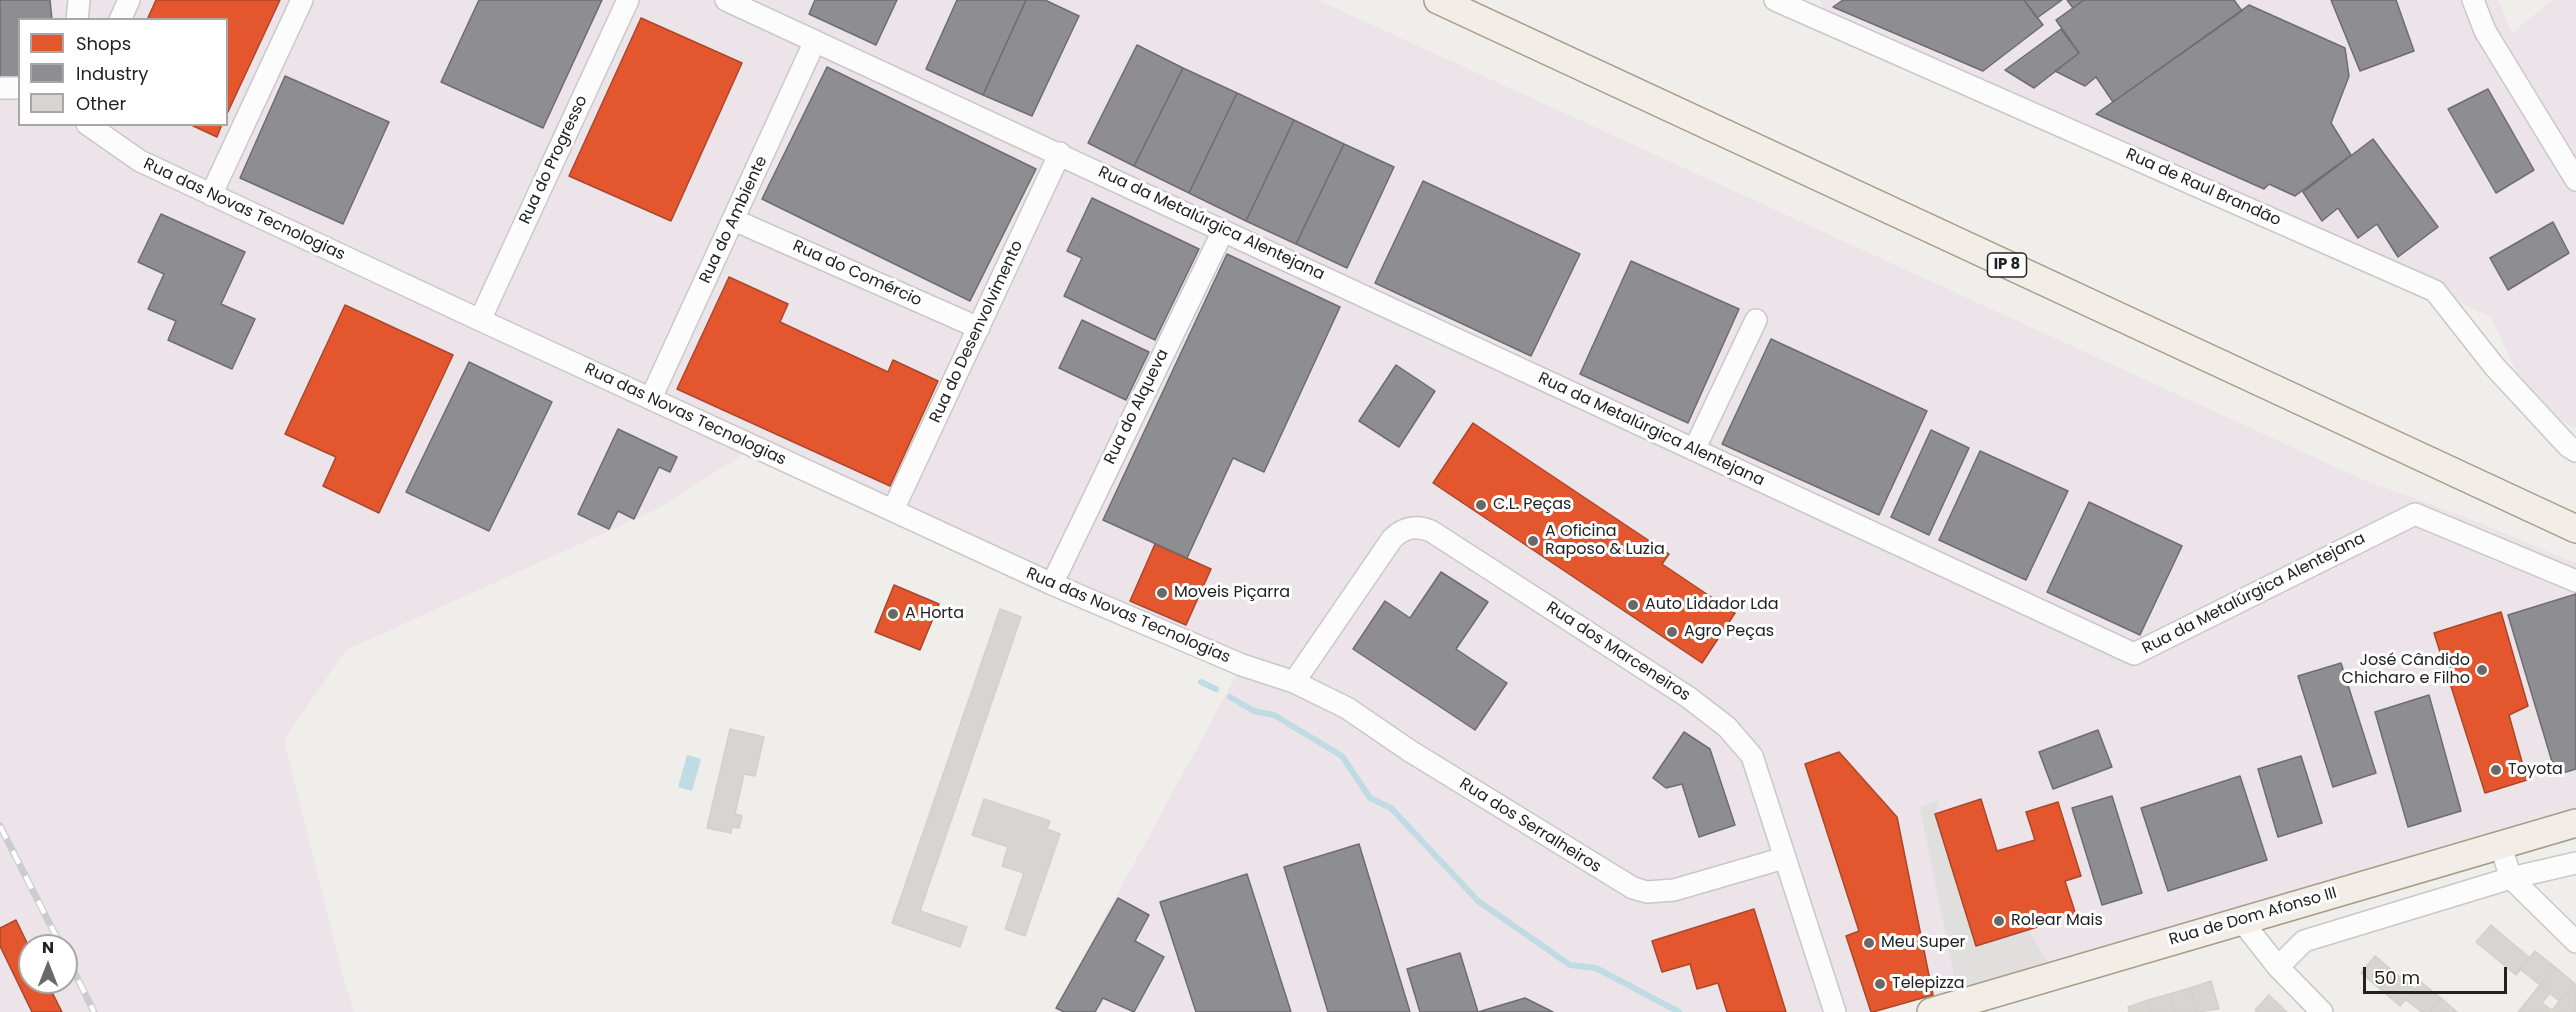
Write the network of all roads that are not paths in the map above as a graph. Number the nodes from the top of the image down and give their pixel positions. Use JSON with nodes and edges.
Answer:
{"nodes":[{"id":1,"x":79,"y":0,"type":"edge"},
{"id":2,"x":129,"y":0,"type":"edge"},
{"id":3,"x":302,"y":0,"type":"edge"},
{"id":4,"x":628,"y":0,"type":"edge"},
{"id":5,"x":726,"y":0,"type":"edge"},
{"id":6,"x":1438,"y":0,"type":"edge"},
{"id":7,"x":2473,"y":0,"type":"edge"},
{"id":8,"x":1790,"y":3,"type":"edge"},
{"id":9,"x":77,"y":18,"type":"edge"},
{"id":10,"x":121,"y":18,"type":"edge"},
{"id":11,"x":815,"y":41,"type":"junction"},
{"id":12,"x":0,"y":88,"type":"edge"},
{"id":13,"x":18,"y":88,"type":"edge"},
{"id":14,"x":90,"y":126,"type":"edge"},
{"id":15,"x":1060,"y":153,"type":"junction"},
{"id":16,"x":2576,"y":180,"type":"edge"},
{"id":17,"x":211,"y":195,"type":"junction"},
{"id":18,"x":734,"y":220,"type":"junction"},
{"id":19,"x":1223,"y":231,"type":"junction"},
{"id":20,"x":480,"y":320,"type":"junction"},
{"id":21,"x":1756,"y":320,"type":"dead end"},
{"id":22,"x":979,"y":328,"type":"junction"},
{"id":23,"x":651,"y":398,"type":"junction"},
{"id":24,"x":1694,"y":450,"type":"junction"},
{"id":25,"x":2576,"y":451,"type":"edge"},
{"id":26,"x":893,"y":510,"type":"junction"},
{"id":27,"x":2576,"y":529,"type":"edge"},
{"id":28,"x":2576,"y":581,"type":"edge"},
{"id":29,"x":1052,"y":584,"type":"junction"},
{"id":30,"x":1294,"y":682,"type":"junction"},
{"id":31,"x":2576,"y":824,"type":"edge"},
{"id":32,"x":2500,"y":844,"type":"junction"},
{"id":33,"x":1784,"y":858,"type":"junction"},
{"id":34,"x":2576,"y":863,"type":"edge"},
{"id":35,"x":2511,"y":878,"type":"junction"},
{"id":36,"x":2241,"y":920,"type":"junction"},
{"id":37,"x":2576,"y":942,"type":"edge"},
{"id":38,"x":2278,"y":967,"type":"junction"},
{"id":39,"x":1980,"y":1005,"type":"edge"},
{"id":40,"x":1835,"y":1012,"type":"edge"},
{"id":41,"x":1931,"y":1012,"type":"edge"},
{"id":42,"x":2322,"y":1012,"type":"edge"}],
"edges":[{"from":1,"to":9,"type":"street"},
{"from":2,"to":10,"type":"street"},
{"from":3,"to":17,"type":"street"},
{"from":4,"to":20,"type":"street","name":"Rua do Progresso"},
{"from":5,"to":11,"type":"street","name":"Rua da Metalúrgica Alentejana"},
{"from":6,"to":27,"type":"main road","number":"IP 8"},
{"from":7,"to":16,"type":"street"},
{"from":8,"to":25,"type":"street","name":"Rua de Raul Brandão"},
{"from":11,"to":15,"type":"street","name":"Rua da Metalúrgica Alentejana"},
{"from":11,"to":18,"type":"street","name":"Rua do Ambiente"},
{"from":12,"to":13,"type":"street"},
{"from":14,"to":17,"type":"street","name":"Rua das Novas Tecnologias"},
{"from":15,"to":19,"type":"street","name":"Rua da Metalúrgica Alentejana"},
{"from":15,"to":22,"type":"street","name":"Rua do Desenvolvimento"},
{"from":17,"to":20,"type":"street","name":"Rua das Novas Tecnologias"},
{"from":18,"to":22,"type":"street","name":"Rua do Comércio"},
{"from":18,"to":23,"type":"street","name":"Rua do Ambiente"},
{"from":19,"to":24,"type":"street","name":"Rua da Metalúrgica Alentejana"},
{"from":19,"to":29,"type":"street","name":"Rua do Alqueva"},
{"from":20,"to":23,"type":"street","name":"Rua das Novas Tecnologias"},
{"from":21,"to":24,"type":"street"},
{"from":22,"to":26,"type":"street","name":"Rua do Desenvolvimento"},
{"from":23,"to":26,"type":"street","name":"Rua das Novas Tecnologias"},
{"from":24,"to":28,"type":"street","name":"Rua da Metalúrgica Alentejana"},
{"from":26,"to":29,"type":"street","name":"Rua das Novas Tecnologias"},
{"from":29,"to":30,"type":"street","name":"Rua das Novas Tecnologias"},
{"from":30,"to":33,"type":"street","name":"Rua dos Serralheiros"},
{"from":30,"to":33,"type":"street","name":"Rua dos Marceneiros"},
{"from":31,"to":32,"type":"main road","name":"Rua de Dom Afonso III"},
{"from":32,"to":35,"type":"street"},
{"from":32,"to":36,"type":"main road","name":"Rua de Dom Afonso III"},
{"from":33,"to":40,"type":"street","name":"Rua dos Marceneiros"},
{"from":34,"to":35,"type":"street"},
{"from":35,"to":37,"type":"street"},
{"from":35,"to":38,"type":"street"},
{"from":36,"to":38,"type":"street"},
{"from":36,"to":39,"type":"main road","name":"Rua de Dom Afonso III"},
{"from":38,"to":42,"type":"street"},
{"from":39,"to":41,"type":"main road","name":"Rua de Dom Afonso III"}]}
